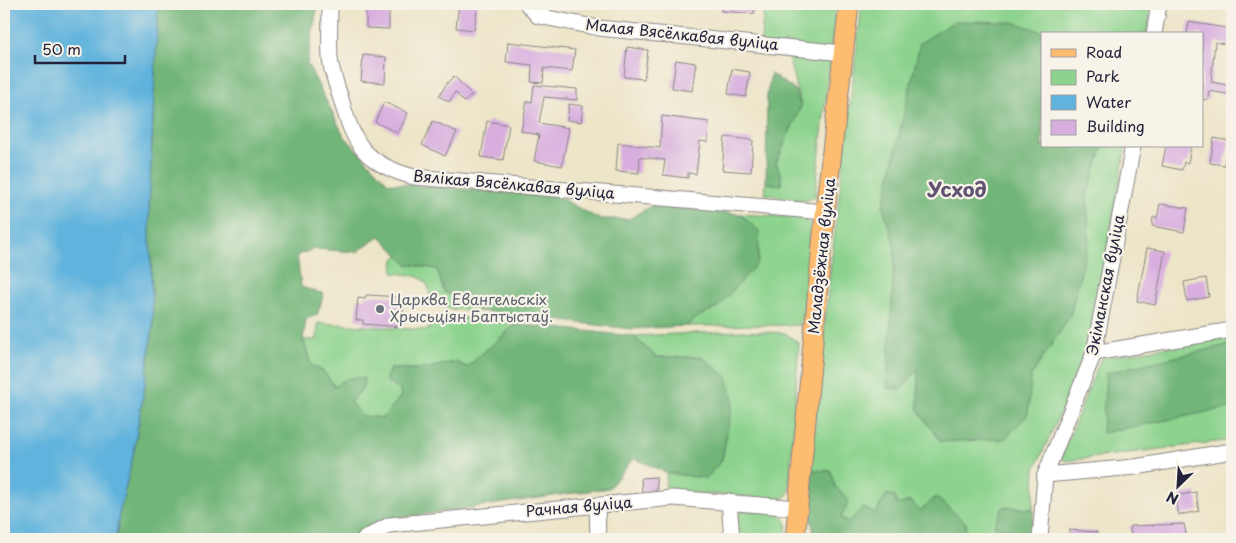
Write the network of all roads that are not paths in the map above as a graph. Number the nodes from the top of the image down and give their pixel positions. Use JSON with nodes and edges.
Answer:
{"nodes":[{"id":1,"x":330,"y":4,"type":"edge"},
{"id":2,"x":527,"y":4,"type":"edge"},
{"id":3,"x":849,"y":4,"type":"edge"},
{"id":4,"x":1159,"y":4,"type":"edge"},
{"id":5,"x":1154,"y":32,"type":"edge"},
{"id":6,"x":843,"y":53,"type":"junction"},
{"id":7,"x":1133,"y":148,"type":"edge"},
{"id":8,"x":826,"y":212,"type":"junction"},
{"id":9,"x":1232,"y":330,"type":"edge"},
{"id":10,"x":1094,"y":352,"type":"junction"},
{"id":11,"x":1232,"y":451,"type":"edge"},
{"id":12,"x":1045,"y":475,"type":"junction"},
{"id":13,"x":729,"y":501,"type":"junction"},
{"id":14,"x":597,"y":506,"type":"junction"},
{"id":15,"x":798,"y":508,"type":"junction"},
{"id":16,"x":364,"y":539,"type":"edge"},
{"id":17,"x":598,"y":539,"type":"edge"},
{"id":18,"x":732,"y":539,"type":"edge"},
{"id":19,"x":797,"y":539,"type":"edge"},
{"id":20,"x":1040,"y":539,"type":"edge"}],
"edges":[{"from":1,"to":8,"type":"street","name":"Вялікая Вясёлкавая вуліца"},
{"from":2,"to":6,"type":"street","name":"Малая Вясёлкавая вуліца"},
{"from":3,"to":6,"type":"main road","name":"Маладзёжная вуліца"},
{"from":4,"to":5,"type":"street"},
{"from":6,"to":8,"type":"main road","name":"Маладзёжная вуліца"},
{"from":7,"to":10,"type":"street","name":"Экіманская вуліца"},
{"from":8,"to":15,"type":"main road","name":"Маладзёжная вуліца"},
{"from":9,"to":10,"type":"street"},
{"from":10,"to":12,"type":"street","name":"Экіманская вуліца"},
{"from":11,"to":12,"type":"street"},
{"from":12,"to":20,"type":"street","name":"Экіманская вуліца"},
{"from":13,"to":14,"type":"street","name":"Рачная вуліца"},
{"from":13,"to":15,"type":"street","name":"Рачная вуліца"},
{"from":13,"to":18,"type":"street"},
{"from":14,"to":16,"type":"street","name":"Рачная вуліца"},
{"from":14,"to":17,"type":"street"},
{"from":15,"to":19,"type":"main road","name":"Маладзёжная вуліца"}]}
